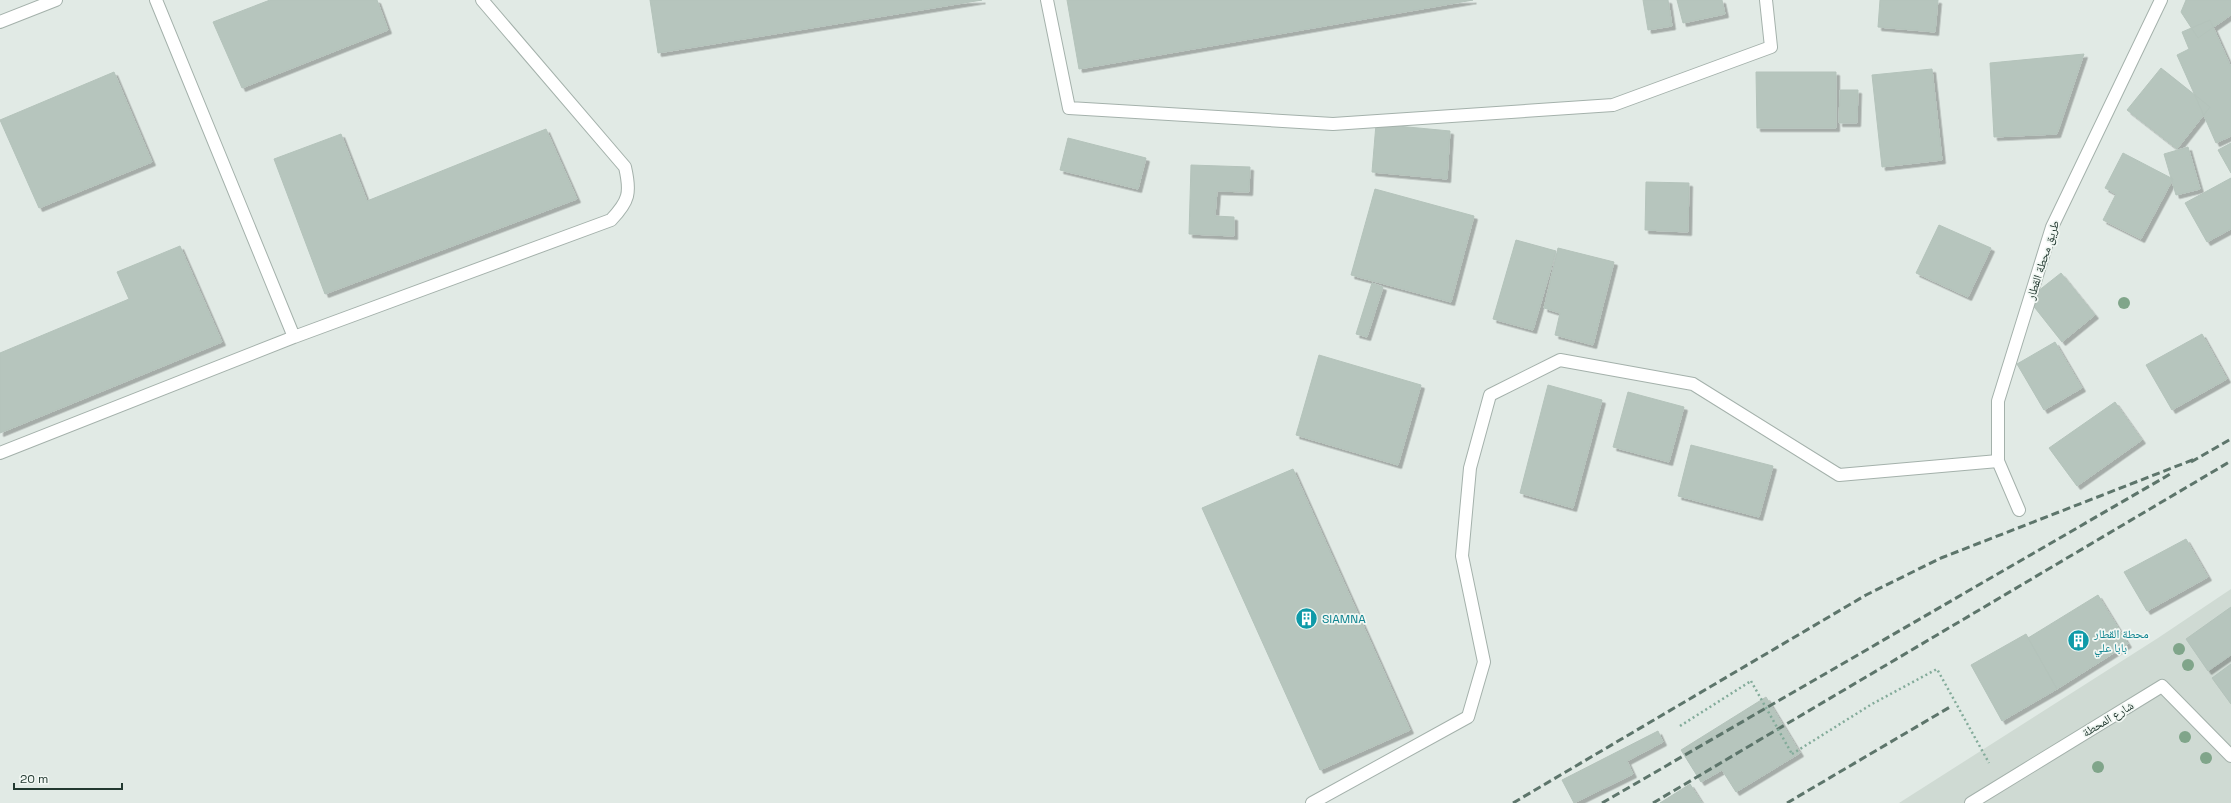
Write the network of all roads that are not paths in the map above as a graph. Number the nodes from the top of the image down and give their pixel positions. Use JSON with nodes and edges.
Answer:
{"nodes":[{"id":1,"x":56,"y":0,"type":"edge"},
{"id":2,"x":156,"y":0,"type":"edge"},
{"id":3,"x":482,"y":0,"type":"edge"},
{"id":4,"x":1047,"y":0,"type":"edge"},
{"id":5,"x":1766,"y":0,"type":"edge"},
{"id":6,"x":2161,"y":0,"type":"edge"},
{"id":7,"x":0,"y":22,"type":"edge"},
{"id":8,"x":294,"y":337,"type":"junction"},
{"id":9,"x":0,"y":454,"type":"edge"},
{"id":10,"x":1998,"y":461,"type":"junction"},
{"id":11,"x":2019,"y":510,"type":"dead end"},
{"id":12,"x":2231,"y":756,"type":"edge"},
{"id":13,"x":1312,"y":803,"type":"edge"},
{"id":14,"x":1971,"y":803,"type":"edge"}],
"edges":[{"from":1,"to":7,"type":"street"},
{"from":2,"to":8,"type":"street"},
{"from":3,"to":8,"type":"street"},
{"from":4,"to":5,"type":"street"},
{"from":6,"to":10,"type":"street","name":"طريق محطة القطار"},
{"from":8,"to":9,"type":"street"},
{"from":10,"to":11,"type":"street","name":"طريق محطة القطار"},
{"from":10,"to":13,"type":"street"},
{"from":12,"to":14,"type":"street","name":"شارع المحطة"}]}
